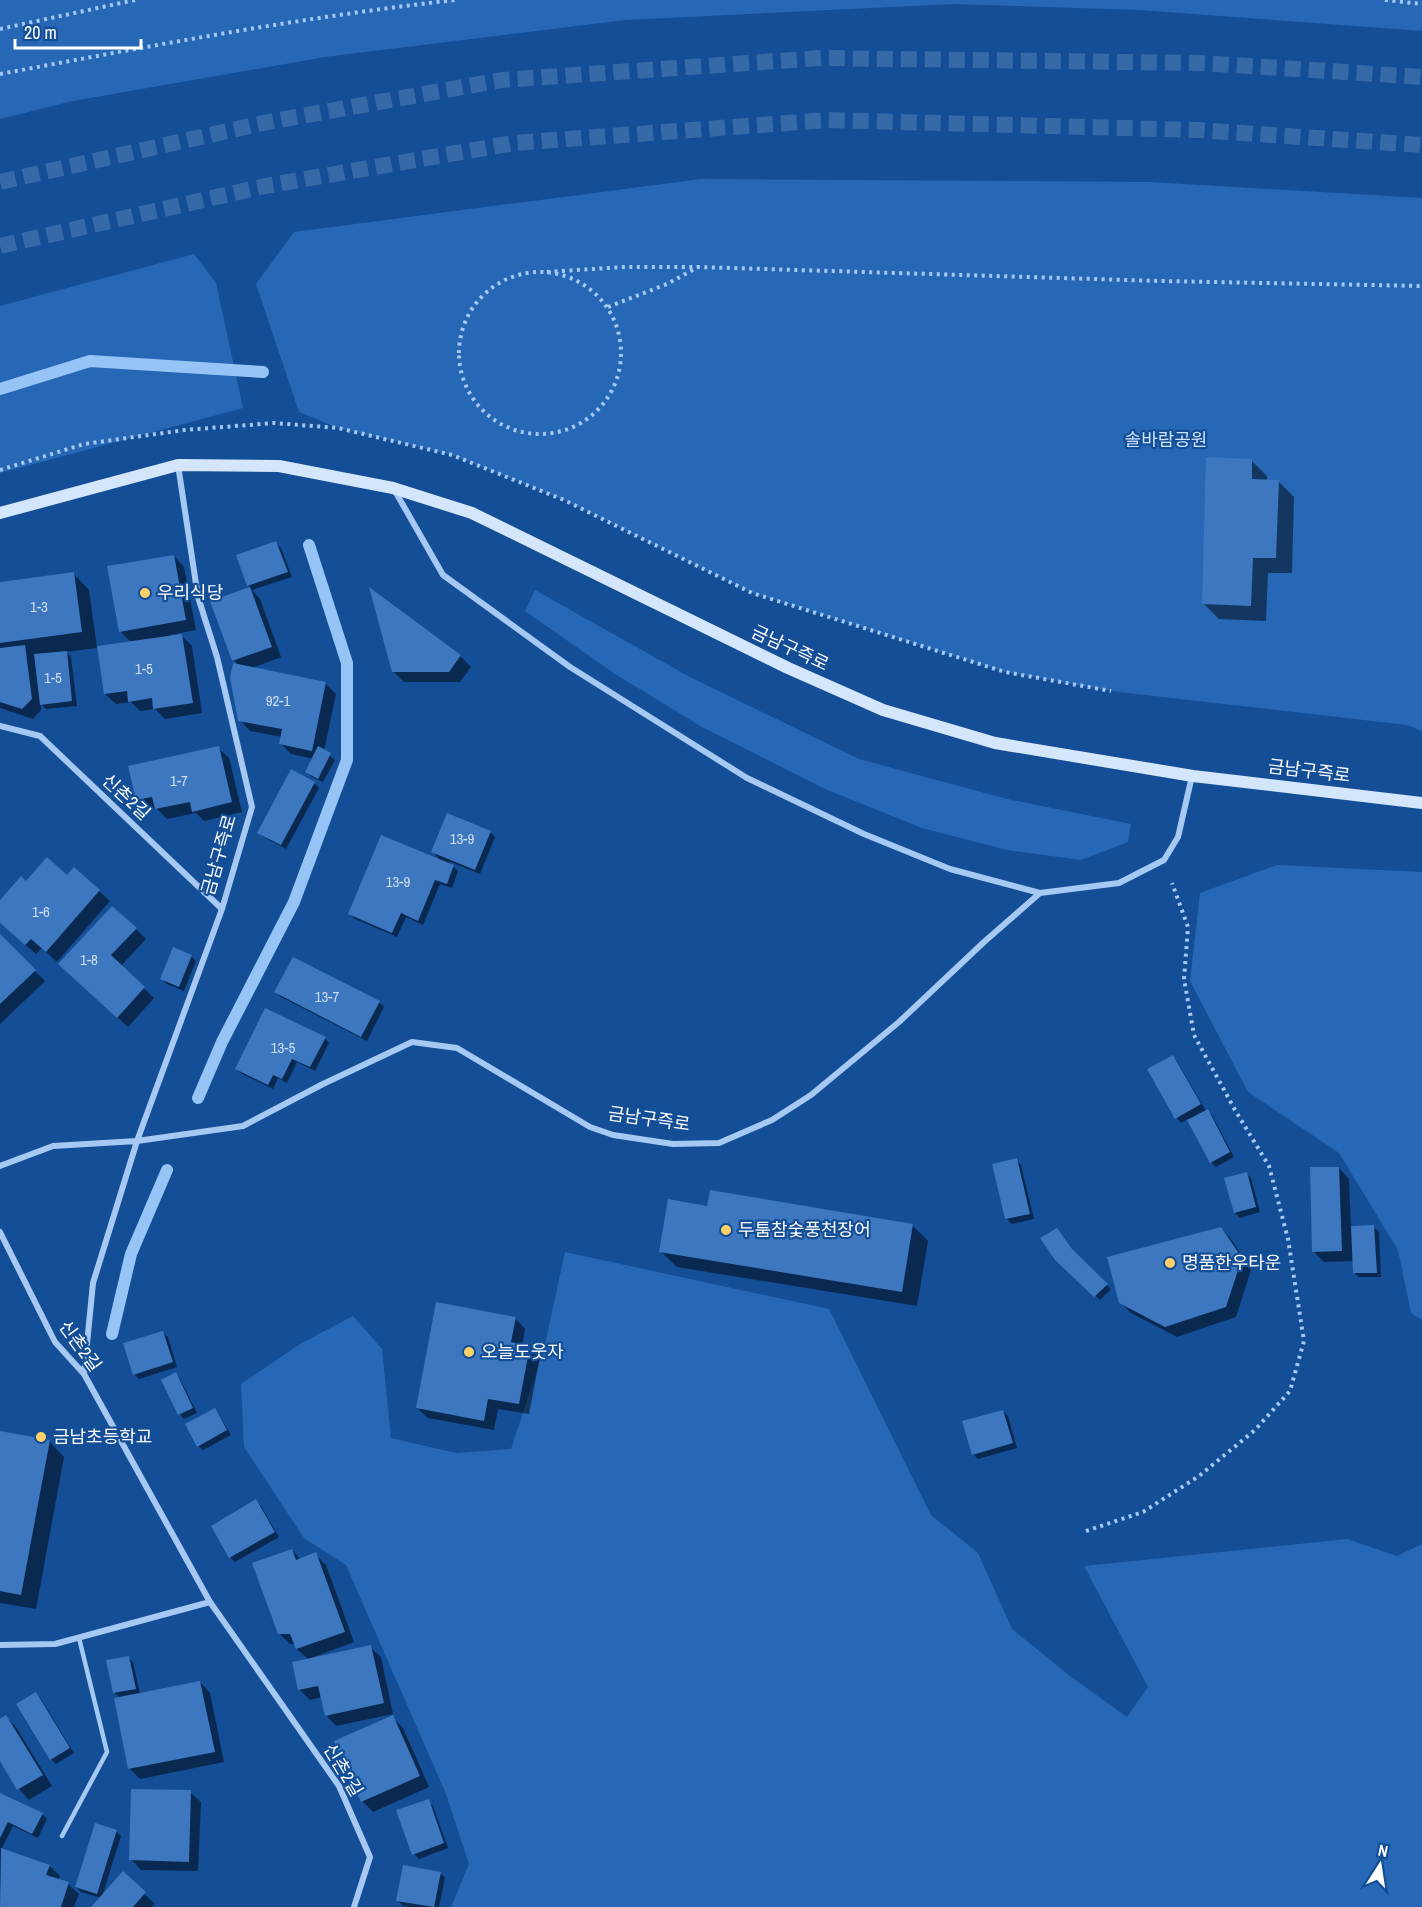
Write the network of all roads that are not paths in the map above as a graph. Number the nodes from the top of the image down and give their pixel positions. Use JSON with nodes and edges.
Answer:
{"nodes":[{"id":1,"x":178,"y":465,"type":"junction"},
{"id":2,"x":393,"y":488,"type":"junction"},
{"id":3,"x":0,"y":513,"type":"edge"},
{"id":4,"x":0,"y":726,"type":"edge"},
{"id":5,"x":1193,"y":776,"type":"junction"},
{"id":6,"x":1422,"y":803,"type":"edge"},
{"id":7,"x":1040,"y":893,"type":"junction"},
{"id":8,"x":222,"y":909,"type":"junction"},
{"id":9,"x":137,"y":1141,"type":"junction"},
{"id":10,"x":0,"y":1166,"type":"edge"},
{"id":11,"x":0,"y":1232,"type":"edge"},
{"id":12,"x":84,"y":1374,"type":"junction"},
{"id":13,"x":210,"y":1602,"type":"junction"},
{"id":14,"x":79,"y":1638,"type":"junction"},
{"id":15,"x":0,"y":1645,"type":"edge"},
{"id":16,"x":62,"y":1836,"type":"dead end"},
{"id":17,"x":354,"y":1907,"type":"edge"}],
"edges":[{"from":1,"to":2,"type":"main road","name":"금남구즉로"},
{"from":1,"to":3,"type":"main road","name":"금남구즉로"},
{"from":1,"to":8,"type":"street","name":"금남구즉로"},
{"from":2,"to":5,"type":"main road","name":"금남구즉로"},
{"from":2,"to":7,"type":"street"},
{"from":4,"to":8,"type":"street","name":"신촌2길"},
{"from":5,"to":6,"type":"main road","name":"금남구즉로"},
{"from":5,"to":7,"type":"street"},
{"from":7,"to":9,"type":"street","name":"금남구즉로"},
{"from":8,"to":9,"type":"street","name":"금남구즉로"},
{"from":9,"to":10,"type":"street","name":"금남구즉로"},
{"from":9,"to":12,"type":"street","name":"금남구즉로"},
{"from":11,"to":12,"type":"street","name":"신촌2길"},
{"from":12,"to":13,"type":"street","name":"신촌2길"},
{"from":13,"to":14,"type":"street"},
{"from":13,"to":17,"type":"street","name":"신촌2길"},
{"from":14,"to":15,"type":"street"},
{"from":14,"to":16,"type":"lane"}]}
